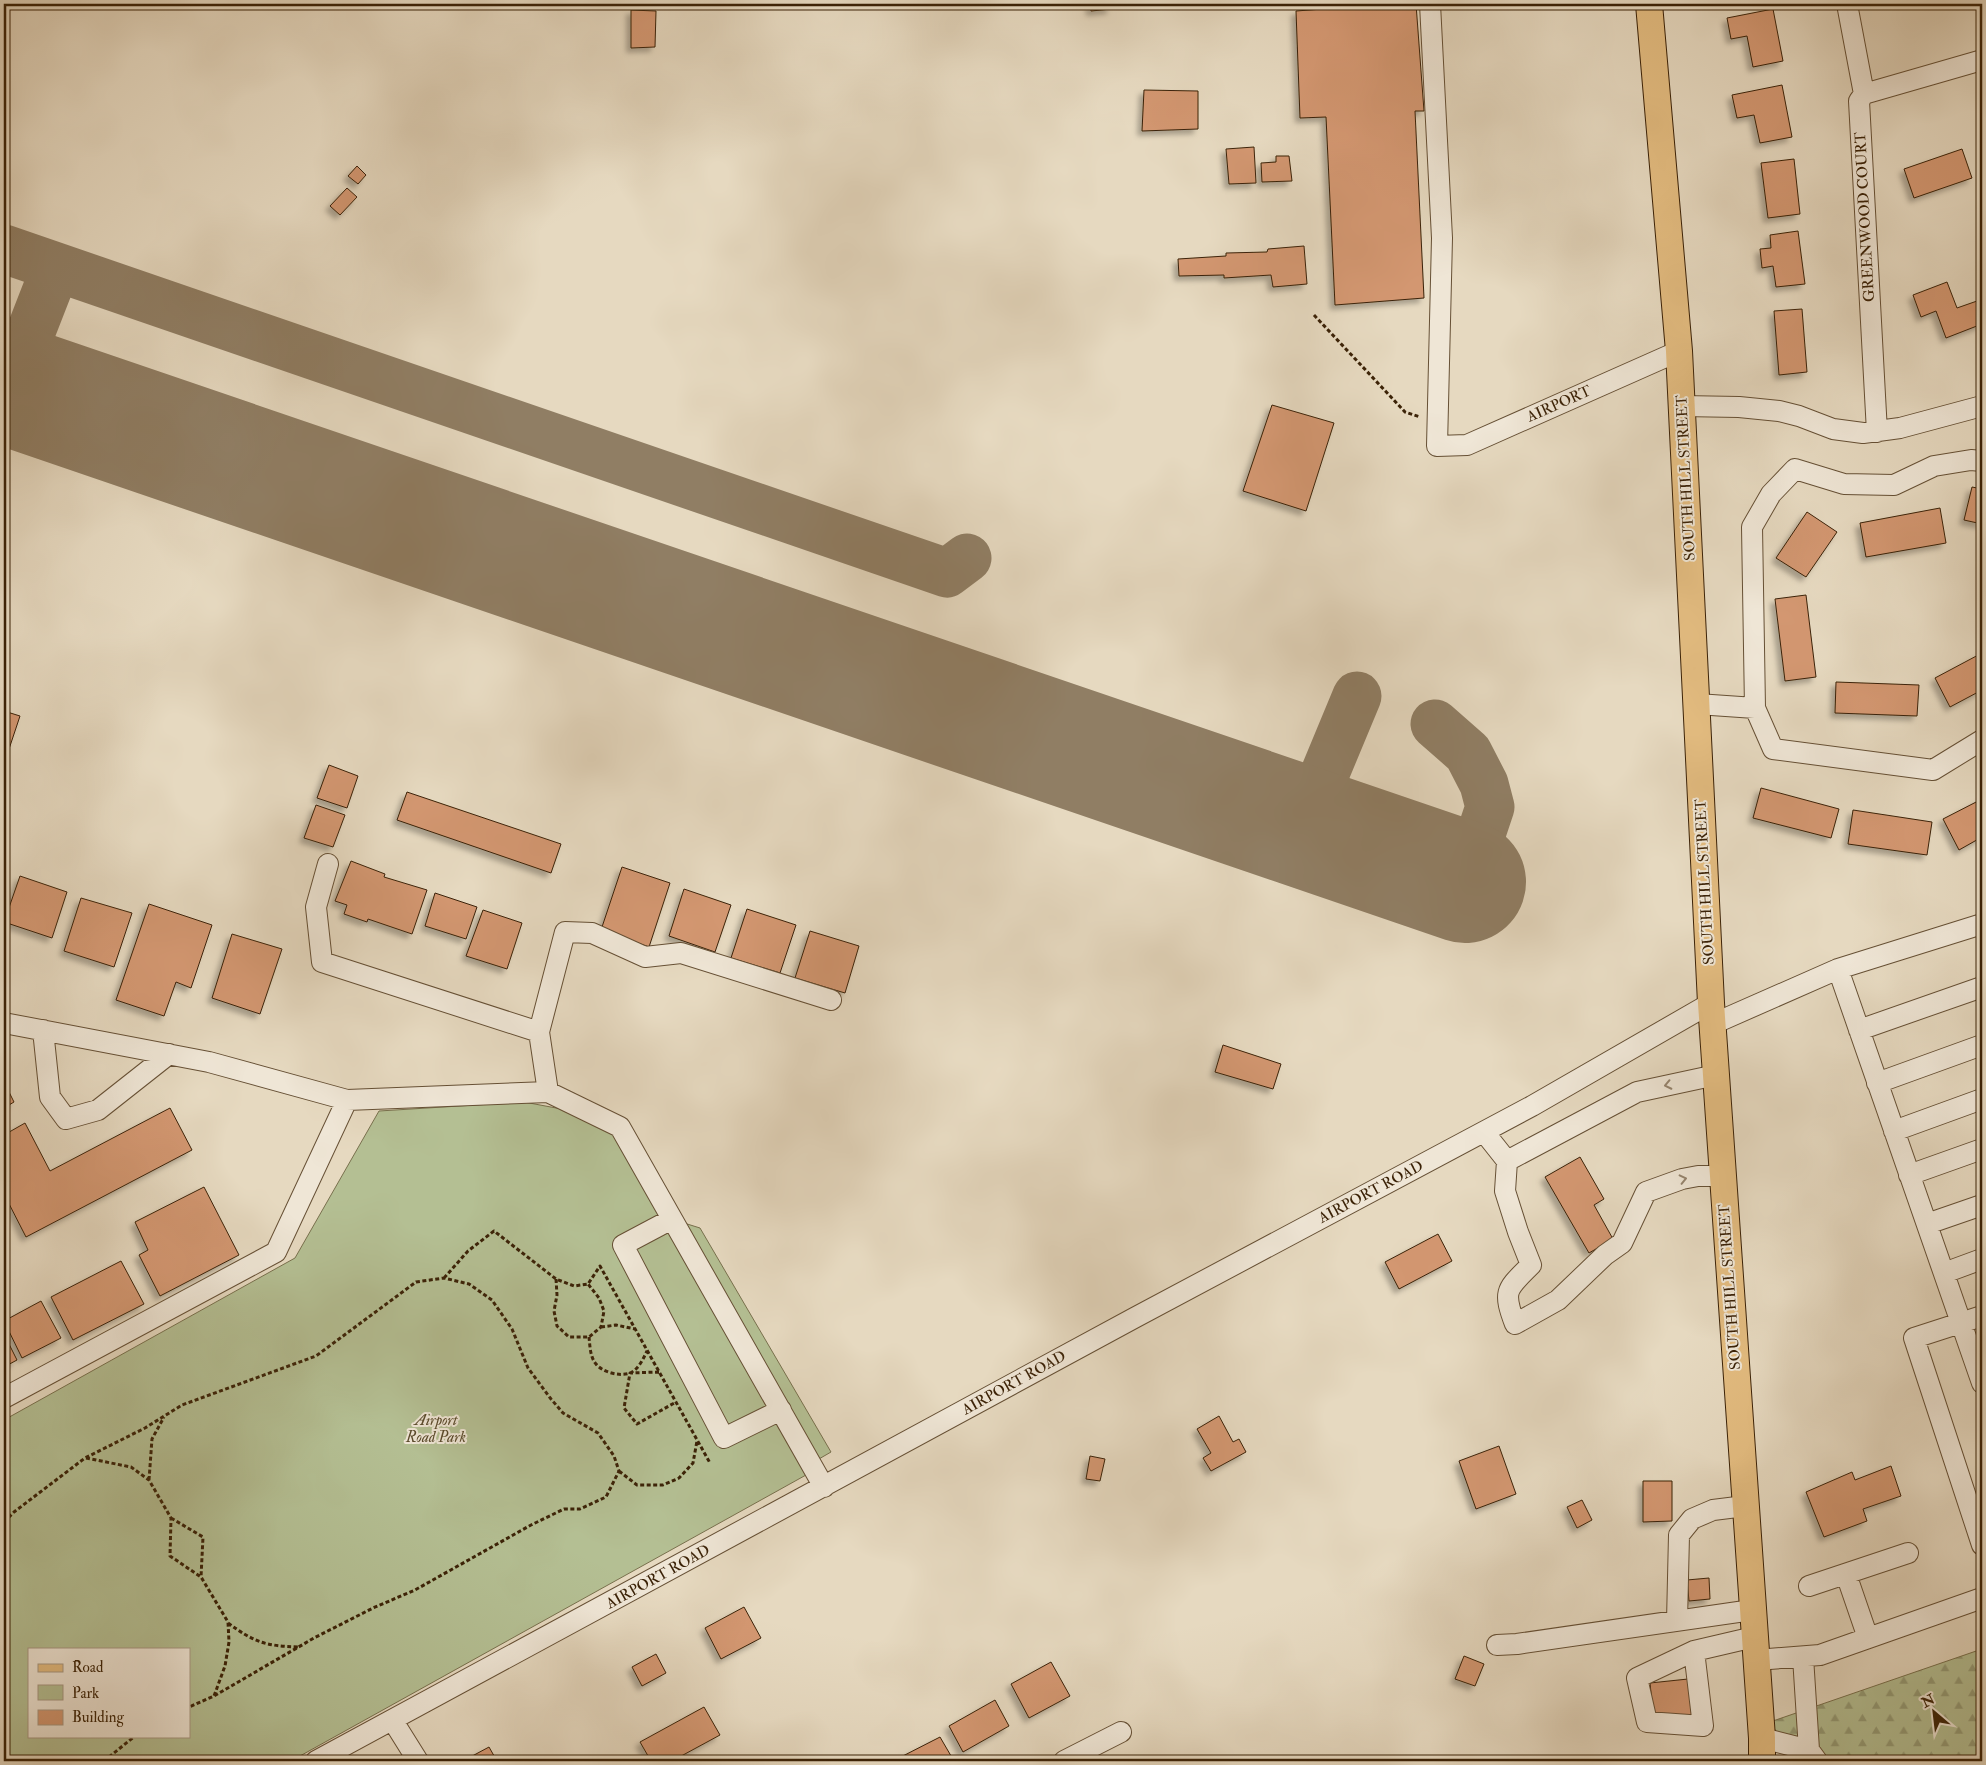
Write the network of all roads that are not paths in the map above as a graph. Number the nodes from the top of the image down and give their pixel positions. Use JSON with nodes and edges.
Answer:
{"nodes":[{"id":1,"x":1430,"y":4,"type":"edge"},
{"id":2,"x":1649,"y":4,"type":"edge"},
{"id":3,"x":1848,"y":4,"type":"edge"},
{"id":4,"x":1982,"y":60,"type":"edge"},
{"id":5,"x":1864,"y":94,"type":"junction"},
{"id":6,"x":1680,"y":351,"type":"junction"},
{"id":7,"x":1682,"y":406,"type":"junction"},
{"id":8,"x":1982,"y":406,"type":"edge"},
{"id":9,"x":1877,"y":432,"type":"junction"},
{"id":10,"x":1982,"y":461,"type":"edge"},
{"id":11,"x":1697,"y":704,"type":"junction"},
{"id":12,"x":1755,"y":708,"type":"junction"},
{"id":13,"x":1982,"y":740,"type":"edge"},
{"id":14,"x":328,"y":864,"type":"dead end"},
{"id":15,"x":1982,"y":924,"type":"edge"},
{"id":16,"x":1838,"y":969,"type":"junction"},
{"id":17,"x":1982,"y":987,"type":"edge"},
{"id":18,"x":831,"y":1000,"type":"dead end"},
{"id":19,"x":1712,"y":1013,"type":"junction"},
{"id":20,"x":4,"y":1023,"type":"edge"},
{"id":21,"x":44,"y":1030,"type":"junction"},
{"id":22,"x":1859,"y":1030,"type":"junction"},
{"id":23,"x":539,"y":1032,"type":"junction"},
{"id":24,"x":1982,"y":1045,"type":"edge"},
{"id":25,"x":169,"y":1054,"type":"junction"},
{"id":26,"x":1716,"y":1075,"type":"junction"},
{"id":27,"x":1877,"y":1083,"type":"junction"},
{"id":28,"x":548,"y":1092,"type":"junction"},
{"id":29,"x":1982,"y":1099,"type":"edge"},
{"id":30,"x":347,"y":1100,"type":"junction"},
{"id":31,"x":1894,"y":1131,"type":"junction"},
{"id":32,"x":1484,"y":1132,"type":"junction"},
{"id":33,"x":1982,"y":1149,"type":"edge"},
{"id":34,"x":1507,"y":1161,"type":"junction"},
{"id":35,"x":1910,"y":1175,"type":"junction"},
{"id":36,"x":1723,"y":1176,"type":"junction"},
{"id":37,"x":1982,"y":1206,"type":"edge"},
{"id":38,"x":672,"y":1219,"type":"junction"},
{"id":39,"x":1927,"y":1224,"type":"junction"},
{"id":40,"x":1982,"y":1259,"type":"edge"},
{"id":41,"x":1944,"y":1273,"type":"junction"},
{"id":42,"x":1982,"y":1316,"type":"edge"},
{"id":43,"x":1961,"y":1323,"type":"junction"},
{"id":44,"x":1981,"y":1374,"type":"edge"},
{"id":45,"x":4,"y":1398,"type":"edge"},
{"id":46,"x":781,"y":1410,"type":"junction"},
{"id":47,"x":824,"y":1487,"type":"junction"},
{"id":48,"x":1745,"y":1506,"type":"junction"},
{"id":49,"x":1982,"y":1545,"type":"edge"},
{"id":50,"x":1908,"y":1553,"type":"dead end"},
{"id":51,"x":1846,"y":1574,"type":"junction"},
{"id":52,"x":1809,"y":1586,"type":"dead end"},
{"id":53,"x":1982,"y":1598,"type":"edge"},
{"id":54,"x":1752,"y":1610,"type":"junction"},
{"id":55,"x":1677,"y":1621,"type":"junction"},
{"id":56,"x":1868,"y":1638,"type":"junction"},
{"id":57,"x":1497,"y":1644,"type":"dead end"},
{"id":58,"x":1755,"y":1648,"type":"junction"},
{"id":59,"x":1694,"y":1651,"type":"dead end"},
{"id":60,"x":1803,"y":1656,"type":"junction"},
{"id":61,"x":392,"y":1721,"type":"junction"},
{"id":62,"x":1121,"y":1732,"type":"dead end"},
{"id":63,"x":1762,"y":1750,"type":"edge"},
{"id":64,"x":1813,"y":1756,"type":"edge"},
{"id":65,"x":316,"y":1761,"type":"edge"},
{"id":66,"x":418,"y":1761,"type":"edge"},
{"id":67,"x":1064,"y":1761,"type":"edge"}],
"edges":[{"from":1,"to":6,"type":"street","name":"AIRPORT"},
{"from":2,"to":6,"type":"main road","name":"SOUTH HILL STREET"},
{"from":3,"to":5,"type":"street","name":"GREENWOOD COURT"},
{"from":4,"to":5,"type":"street"},
{"from":5,"to":9,"type":"street","name":"GREENWOOD COURT"},
{"from":6,"to":7,"type":"main road","name":"SOUTH HILL STREET"},
{"from":7,"to":9,"type":"street"},
{"from":7,"to":11,"type":"main road","name":"SOUTH HILL STREET"},
{"from":8,"to":9,"type":"street"},
{"from":10,"to":12,"type":"street"},
{"from":11,"to":12,"type":"street"},
{"from":11,"to":19,"type":"main road","name":"SOUTH HILL STREET"},
{"from":12,"to":13,"type":"street"},
{"from":14,"to":23,"type":"street"},
{"from":15,"to":16,"type":"street","name":"AIRPORT ROAD"},
{"from":16,"to":19,"type":"street","name":"AIRPORT ROAD"},
{"from":16,"to":22,"type":"street"},
{"from":17,"to":22,"type":"street"},
{"from":18,"to":23,"type":"street"},
{"from":19,"to":26,"type":"main road","name":"SOUTH HILL STREET"},
{"from":19,"to":32,"type":"street","name":"AIRPORT ROAD"},
{"from":20,"to":21,"type":"street"},
{"from":21,"to":25,"type":"street"},
{"from":21,"to":25,"type":"street"},
{"from":22,"to":27,"type":"street"},
{"from":23,"to":28,"type":"street"},
{"from":24,"to":27,"type":"street"},
{"from":25,"to":30,"type":"street"},
{"from":26,"to":34,"type":"street","one_way":true},
{"from":26,"to":36,"type":"main road","name":"SOUTH HILL STREET"},
{"from":27,"to":31,"type":"street"},
{"from":28,"to":30,"type":"street"},
{"from":28,"to":38,"type":"street"},
{"from":29,"to":31,"type":"street"},
{"from":30,"to":45,"type":"street"},
{"from":31,"to":35,"type":"street"},
{"from":32,"to":34,"type":"street"},
{"from":32,"to":47,"type":"street","name":"AIRPORT ROAD"},
{"from":33,"to":35,"type":"street"},
{"from":34,"to":36,"type":"street","one_way":true},
{"from":35,"to":39,"type":"street"},
{"from":36,"to":48,"type":"main road","name":"SOUTH HILL STREET"},
{"from":37,"to":39,"type":"street"},
{"from":38,"to":46,"type":"street"},
{"from":38,"to":46,"type":"street"},
{"from":39,"to":41,"type":"street"},
{"from":40,"to":41,"type":"street"},
{"from":41,"to":43,"type":"street"},
{"from":42,"to":43,"type":"street"},
{"from":43,"to":44,"type":"street"},
{"from":43,"to":49,"type":"street"},
{"from":46,"to":47,"type":"street"},
{"from":47,"to":61,"type":"street","name":"AIRPORT ROAD"},
{"from":48,"to":54,"type":"main road","name":"SOUTH HILL STREET"},
{"from":48,"to":55,"type":"street"},
{"from":50,"to":51,"type":"street"},
{"from":51,"to":52,"type":"street"},
{"from":51,"to":56,"type":"street"},
{"from":53,"to":56,"type":"street"},
{"from":54,"to":55,"type":"street"},
{"from":54,"to":58,"type":"main road","name":"SOUTH HILL STREET"},
{"from":55,"to":57,"type":"street"},
{"from":56,"to":60,"type":"street"},
{"from":58,"to":59,"type":"street"},
{"from":58,"to":60,"type":"street"},
{"from":58,"to":63,"type":"main road","name":"SOUTH HILL STREET"},
{"from":60,"to":64,"type":"street"},
{"from":61,"to":65,"type":"street","name":"AIRPORT ROAD"},
{"from":61,"to":66,"type":"street"},
{"from":62,"to":67,"type":"street"},
{"from":63,"to":64,"type":"street"}]}
